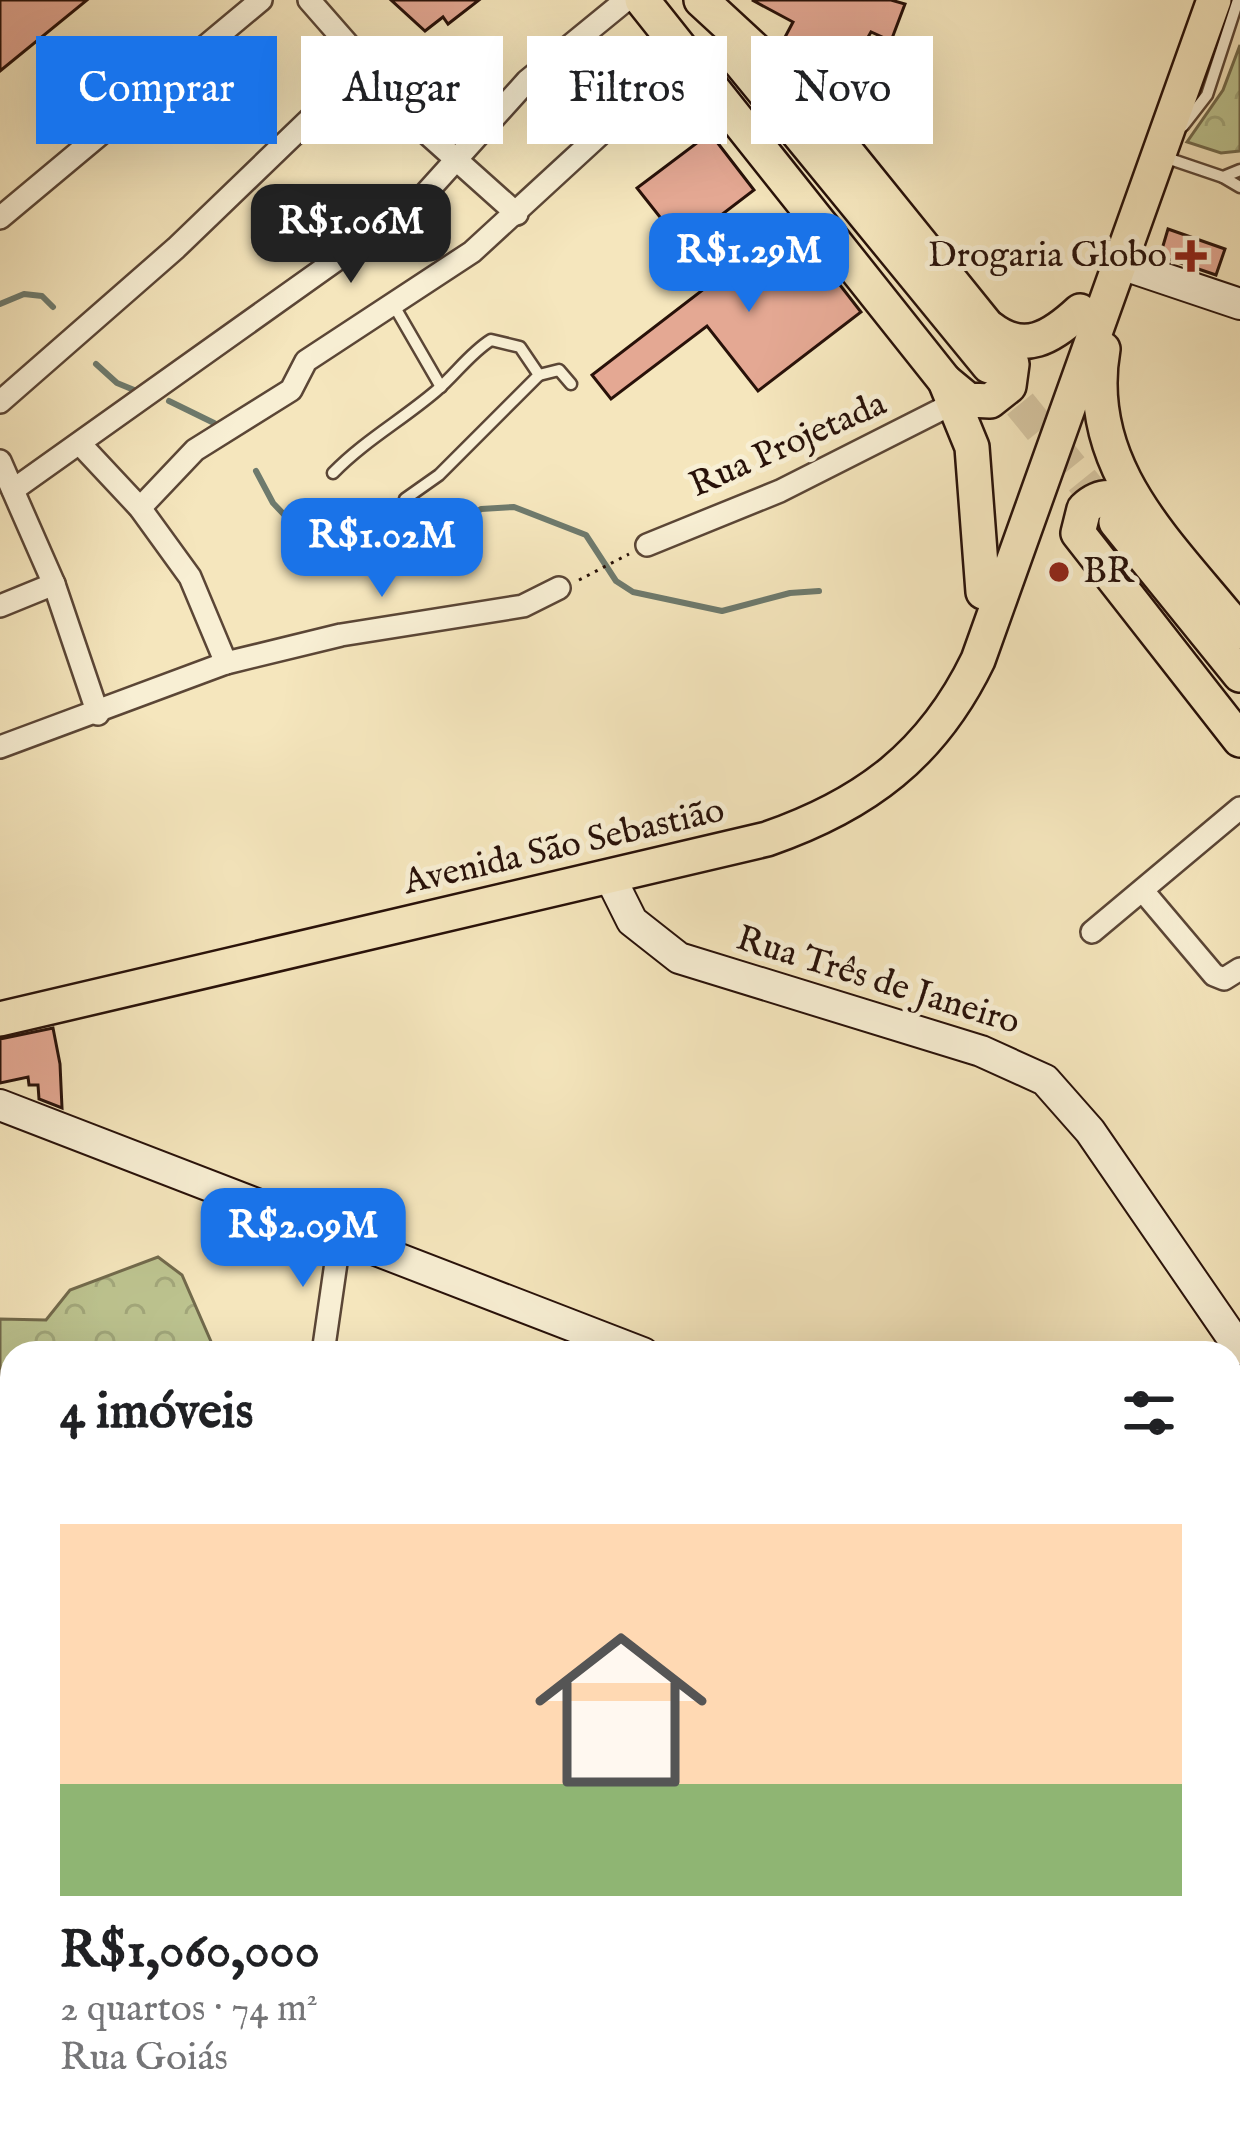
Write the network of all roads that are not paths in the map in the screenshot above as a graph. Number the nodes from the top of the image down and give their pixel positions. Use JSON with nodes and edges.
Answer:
{"nodes":[{"id":1,"x":262,"y":0,"type":"edge"},
{"id":2,"x":308,"y":0,"type":"edge"},
{"id":3,"x":626,"y":0,"type":"edge"},
{"id":4,"x":642,"y":0,"type":"edge"},
{"id":5,"x":651,"y":0,"type":"edge"},
{"id":6,"x":682,"y":0,"type":"edge"},
{"id":7,"x":701,"y":0,"type":"edge"},
{"id":8,"x":1190,"y":0,"type":"edge"},
{"id":9,"x":1214,"y":0,"type":"edge"},
{"id":10,"x":1238,"y":0,"type":"edge"},
{"id":11,"x":339,"y":36,"type":"edge"},
{"id":12,"x":667,"y":36,"type":"edge"},
{"id":13,"x":727,"y":108,"type":"edge"},
{"id":14,"x":301,"y":128,"type":"edge"},
{"id":15,"x":441,"y":144,"type":"edge"},
{"id":16,"x":591,"y":144,"type":"edge"},
{"id":17,"x":1159,"y":155,"type":"junction"},
{"id":18,"x":456,"y":159,"type":"junction"},
{"id":19,"x":1240,"y":170,"type":"edge"},
{"id":20,"x":1223,"y":177,"type":"junction"},
{"id":21,"x":1240,"y":184,"type":"edge"},
{"id":22,"x":517,"y":214,"type":"junction"},
{"id":23,"x":0,"y":218,"type":"edge"},
{"id":24,"x":1120,"y":264,"type":"junction"},
{"id":25,"x":392,"y":301,"type":"junction"},
{"id":26,"x":1240,"y":304,"type":"edge"},
{"id":27,"x":1080,"y":311,"type":"junction"},
{"id":28,"x":988,"y":327,"type":"junction"},
{"id":29,"x":539,"y":375,"type":"junction"},
{"id":30,"x":966,"y":382,"type":"junction"},
{"id":31,"x":571,"y":384,"type":"dead end"},
{"id":32,"x":441,"y":387,"type":"junction"},
{"id":33,"x":0,"y":402,"type":"edge"},
{"id":34,"x":82,"y":446,"type":"junction"},
{"id":35,"x":0,"y":461,"type":"edge"},
{"id":36,"x":333,"y":473,"type":"dead end"},
{"id":37,"x":13,"y":490,"type":"junction"},
{"id":38,"x":405,"y":500,"type":"dead end"},
{"id":39,"x":140,"y":508,"type":"junction"},
{"id":40,"x":1160,"y":531,"type":"junction"},
{"id":41,"x":1104,"y":540,"type":"junction"},
{"id":42,"x":638,"y":550,"type":"road end"},
{"id":43,"x":1013,"y":563,"type":"junction"},
{"id":44,"x":54,"y":584,"type":"junction"},
{"id":45,"x":570,"y":584,"type":"road end"},
{"id":46,"x":982,"y":592,"type":"junction"},
{"id":47,"x":0,"y":606,"type":"edge"},
{"id":48,"x":1240,"y":632,"type":"edge"},
{"id":49,"x":226,"y":663,"type":"junction"},
{"id":50,"x":1240,"y":675,"type":"edge"},
{"id":51,"x":1240,"y":710,"type":"edge"},
{"id":52,"x":98,"y":714,"type":"junction"},
{"id":53,"x":1240,"y":740,"type":"edge"},
{"id":54,"x":0,"y":747,"type":"edge"},
{"id":55,"x":1240,"y":808,"type":"edge"},
{"id":56,"x":610,"y":877,"type":"junction"},
{"id":57,"x":1143,"y":891,"type":"junction"},
{"id":58,"x":1092,"y":932,"type":"dead end"},
{"id":59,"x":1240,"y":969,"type":"edge"},
{"id":60,"x":0,"y":999,"type":"edge"},
{"id":61,"x":0,"y":1019,"type":"edge"},
{"id":62,"x":0,"y":1105,"type":"edge"},
{"id":63,"x":340,"y":1235,"type":"junction"},
{"id":64,"x":325,"y":1341,"type":"edge"},
{"id":65,"x":580,"y":1341,"type":"edge"},
{"id":66,"x":1234,"y":1341,"type":"edge"}],
"edges":[{"from":1,"to":23,"type":"street"},
{"from":2,"to":11,"type":"street"},
{"from":3,"to":18,"type":"street"},
{"from":4,"to":12,"type":"main road"},
{"from":5,"to":30,"type":"main road"},
{"from":6,"to":30,"type":"main road"},
{"from":7,"to":28,"type":"main road"},
{"from":8,"to":27,"type":"main road","name":"Avenida São Sebastião"},
{"from":9,"to":17,"type":"main road"},
{"from":10,"to":17,"type":"lane"},
{"from":13,"to":30,"type":"main road"},
{"from":14,"to":33,"type":"street"},
{"from":15,"to":18,"type":"street"},
{"from":16,"to":22,"type":"street"},
{"from":17,"to":20,"type":"lane"},
{"from":17,"to":24,"type":"main road"},
{"from":18,"to":22,"type":"street"},
{"from":18,"to":34,"type":"street"},
{"from":19,"to":20,"type":"lane"},
{"from":20,"to":21,"type":"lane"},
{"from":22,"to":25,"type":"street"},
{"from":24,"to":26,"type":"street"},
{"from":24,"to":40,"type":"main road"},
{"from":24,"to":43,"type":"main road","name":"Avenida São Sebastião"},
{"from":25,"to":32,"type":"lane"},
{"from":25,"to":39,"type":"street"},
{"from":27,"to":28,"type":"main road"},
{"from":27,"to":46,"type":"main road","name":"Avenida São Sebastião"},
{"from":28,"to":30,"type":"main road"},
{"from":29,"to":31,"type":"lane"},
{"from":29,"to":32,"type":"lane"},
{"from":29,"to":38,"type":"lane"},
{"from":30,"to":42,"type":"street","name":"Rua Projetada"},
{"from":30,"to":46,"type":"main road"},
{"from":32,"to":36,"type":"lane"},
{"from":34,"to":37,"type":"street"},
{"from":34,"to":39,"type":"street"},
{"from":35,"to":37,"type":"street"},
{"from":37,"to":44,"type":"street"},
{"from":39,"to":49,"type":"street"},
{"from":40,"to":41,"type":"main road"},
{"from":40,"to":48,"type":"main road"},
{"from":41,"to":43,"type":"main road"},
{"from":41,"to":50,"type":"main road"},
{"from":41,"to":51,"type":"main road"},
{"from":41,"to":53,"type":"main road"},
{"from":43,"to":56,"type":"main road","name":"Avenida São Sebastião"},
{"from":44,"to":47,"type":"street"},
{"from":44,"to":52,"type":"street"},
{"from":45,"to":49,"type":"street"},
{"from":46,"to":60,"type":"main road","name":"Avenida São Sebastião"},
{"from":49,"to":52,"type":"street"},
{"from":52,"to":54,"type":"street"},
{"from":55,"to":57,"type":"street"},
{"from":56,"to":61,"type":"main road","name":"Avenida São Sebastião"},
{"from":56,"to":66,"type":"street","name":"Rua Três de Janeiro"},
{"from":57,"to":58,"type":"street"},
{"from":57,"to":59,"type":"street"},
{"from":62,"to":63,"type":"street"},
{"from":63,"to":64,"type":"street"},
{"from":63,"to":65,"type":"street"}]}
